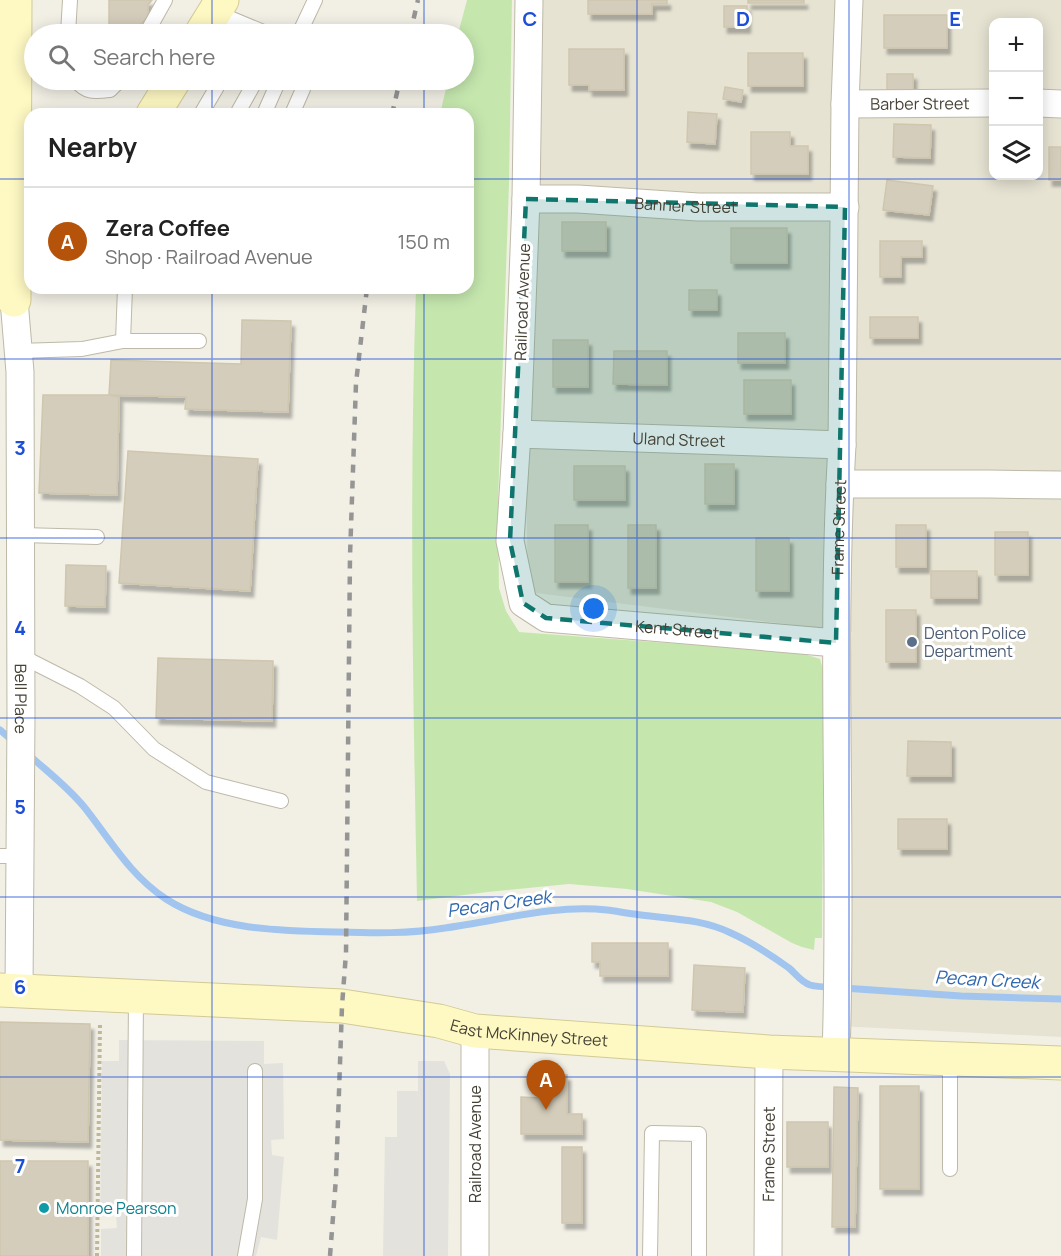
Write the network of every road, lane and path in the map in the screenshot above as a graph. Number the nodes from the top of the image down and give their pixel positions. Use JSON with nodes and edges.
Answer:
{"nodes":[{"id":1,"x":15,"y":0,"type":"edge"},
{"id":2,"x":70,"y":0,"type":"edge"},
{"id":3,"x":165,"y":0,"type":"edge"},
{"id":4,"x":315,"y":0,"type":"edge"},
{"id":5,"x":529,"y":0,"type":"edge"},
{"id":6,"x":849,"y":0,"type":"edge"},
{"id":7,"x":213,"y":15,"type":"edge"},
{"id":8,"x":69,"y":24,"type":"edge"},
{"id":9,"x":152,"y":24,"type":"edge"},
{"id":10,"x":233,"y":24,"type":"edge"},
{"id":11,"x":304,"y":24,"type":"edge"},
{"id":12,"x":14,"y":89,"type":"junction"},
{"id":13,"x":88,"y":90,"type":"edge"},
{"id":14,"x":110,"y":90,"type":"edge"},
{"id":15,"x":168,"y":90,"type":"edge"},
{"id":16,"x":215,"y":90,"type":"edge"},
{"id":17,"x":250,"y":90,"type":"edge"},
{"id":18,"x":275,"y":90,"type":"edge"},
{"id":19,"x":303,"y":90,"type":"edge"},
{"id":20,"x":989,"y":103,"type":"edge"},
{"id":21,"x":1043,"y":103,"type":"edge"},
{"id":22,"x":845,"y":104,"type":"junction"},
{"id":23,"x":1061,"y":104,"type":"edge"},
{"id":24,"x":30,"y":108,"type":"edge"},
{"id":25,"x":157,"y":108,"type":"edge"},
{"id":26,"x":205,"y":108,"type":"edge"},
{"id":27,"x":240,"y":108,"type":"edge"},
{"id":28,"x":267,"y":108,"type":"edge"},
{"id":29,"x":294,"y":108,"type":"edge"},
{"id":30,"x":0,"y":173,"type":"edge"},
{"id":31,"x":526,"y":199,"type":"junction"},
{"id":32,"x":845,"y":207,"type":"junction"},
{"id":33,"x":125,"y":294,"type":"edge"},
{"id":34,"x":15,"y":300,"type":"edge"},
{"id":35,"x":123,"y":341,"type":"junction"},
{"id":36,"x":199,"y":341,"type":"dead end"},
{"id":37,"x":18,"y":351,"type":"junction"},
{"id":38,"x":517,"y":434,"type":"junction"},
{"id":39,"x":842,"y":445,"type":"junction"},
{"id":40,"x":840,"y":484,"type":"junction"},
{"id":41,"x":1061,"y":485,"type":"edge"},
{"id":42,"x":21,"y":535,"type":"junction"},
{"id":43,"x":97,"y":537,"type":"dead end"},
{"id":44,"x":523,"y":603,"type":"joint"},
{"id":45,"x":836,"y":643,"type":"junction"},
{"id":46,"x":21,"y":656,"type":"junction"},
{"id":47,"x":281,"y":801,"type":"dead end"},
{"id":48,"x":10,"y":856,"type":"edge"},
{"id":49,"x":10,"y":990,"type":"edge"},
{"id":50,"x":136,"y":996,"type":"junction"},
{"id":51,"x":100,"y":1022,"type":"dead end"},
{"id":52,"x":475,"y":1031,"type":"junction"},
{"id":53,"x":769,"y":1052,"type":"junction"},
{"id":54,"x":836,"y":1055,"type":"junction"},
{"id":55,"x":950,"y":1059,"type":"junction"},
{"id":56,"x":1061,"y":1063,"type":"edge"},
{"id":57,"x":255,"y":1071,"type":"dead end"},
{"id":58,"x":950,"y":1169,"type":"dead end"},
{"id":59,"x":97,"y":1256,"type":"edge"},
{"id":60,"x":135,"y":1256,"type":"edge"},
{"id":61,"x":245,"y":1256,"type":"edge"},
{"id":62,"x":475,"y":1256,"type":"edge"},
{"id":63,"x":650,"y":1256,"type":"edge"},
{"id":64,"x":699,"y":1256,"type":"edge"},
{"id":65,"x":768,"y":1256,"type":"edge"}],
"edges":[{"from":1,"to":12,"type":"main road"},
{"from":2,"to":8,"type":"lane"},
{"from":3,"to":9,"type":"lane"},
{"from":4,"to":11,"type":"lane"},
{"from":5,"to":31,"type":"street","name":"Railroad Avenue"},
{"from":6,"to":22,"type":"street","name":"Frame Street"},
{"from":7,"to":10,"type":"lane"},
{"from":12,"to":24,"type":"main road"},
{"from":12,"to":30,"type":"main road"},
{"from":12,"to":34,"type":"main road"},
{"from":13,"to":14,"type":"lane"},
{"from":15,"to":25,"type":"main road"},
{"from":16,"to":26,"type":"lane"},
{"from":17,"to":27,"type":"lane"},
{"from":18,"to":28,"type":"lane"},
{"from":19,"to":29,"type":"lane"},
{"from":20,"to":22,"type":"street","name":"Barber Street"},
{"from":21,"to":23,"type":"street"},
{"from":22,"to":32,"type":"street","name":"Frame Street"},
{"from":31,"to":32,"type":"street","name":"Banner Street"},
{"from":31,"to":38,"type":"street","name":"Railroad Avenue"},
{"from":32,"to":39,"type":"street","name":"Frame Street"},
{"from":33,"to":35,"type":"lane"},
{"from":34,"to":37,"type":"street","name":"Bell Place"},
{"from":35,"to":36,"type":"lane"},
{"from":35,"to":37,"type":"lane"},
{"from":37,"to":42,"type":"street","name":"Bell Place"},
{"from":38,"to":39,"type":"street","name":"Uland Street"},
{"from":38,"to":44,"type":"street","name":"Railroad Avenue"},
{"from":39,"to":40,"type":"street","name":"Frame Street"},
{"from":40,"to":41,"type":"street"},
{"from":40,"to":45,"type":"street","name":"Frame Street"},
{"from":42,"to":43,"type":"lane"},
{"from":42,"to":46,"type":"street","name":"Bell Place"},
{"from":44,"to":45,"type":"street","name":"Kent Street"},
{"from":45,"to":54,"type":"street","name":"Frame Street"},
{"from":46,"to":47,"type":"lane"},
{"from":46,"to":48,"type":"street","name":"Bell Place"},
{"from":48,"to":49,"type":"street","name":"Bell Place"},
{"from":49,"to":50,"type":"main road","name":"East McKinney Street"},
{"from":50,"to":52,"type":"main road","name":"East McKinney Street"},
{"from":50,"to":60,"type":"lane"},
{"from":51,"to":59,"type":"path"},
{"from":52,"to":53,"type":"main road","name":"East McKinney Street"},
{"from":52,"to":62,"type":"street","name":"Railroad Avenue"},
{"from":53,"to":54,"type":"main road","name":"East McKinney Street"},
{"from":53,"to":65,"type":"street","name":"Frame Street"},
{"from":54,"to":55,"type":"main road","name":"East McKinney Street"},
{"from":55,"to":56,"type":"main road","name":"East McKinney Street"},
{"from":55,"to":58,"type":"lane"},
{"from":57,"to":61,"type":"lane"},
{"from":63,"to":64,"type":"lane"}]}
